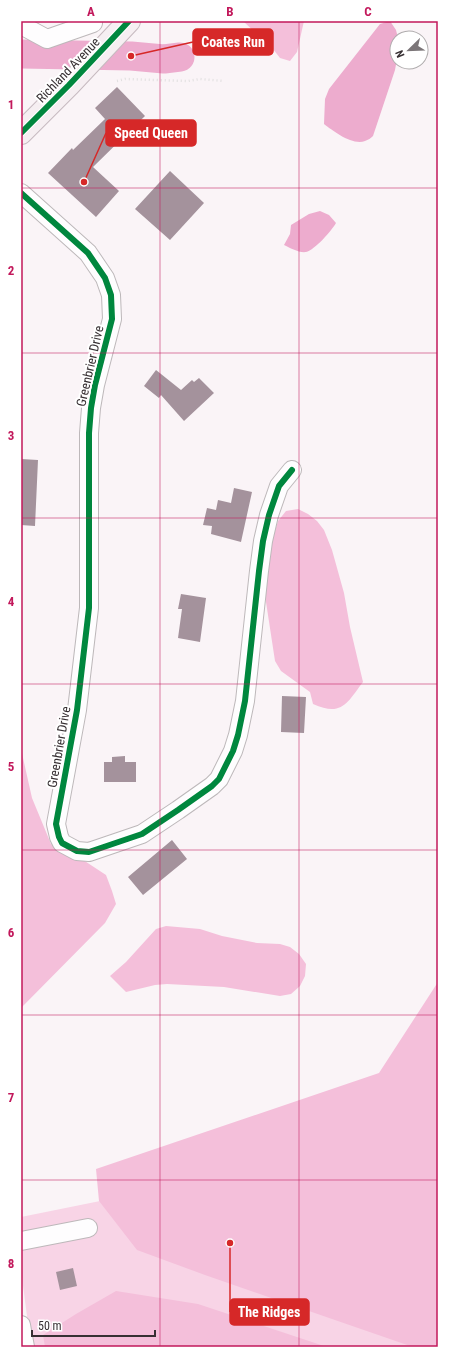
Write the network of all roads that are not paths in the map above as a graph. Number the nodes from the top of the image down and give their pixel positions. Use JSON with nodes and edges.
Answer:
{"nodes":[{"id":1,"x":129,"y":21,"type":"edge"},
{"id":2,"x":92,"y":22,"type":"edge"},
{"id":3,"x":21,"y":25,"type":"edge"},
{"id":4,"x":111,"y":41,"type":"junction"},
{"id":5,"x":21,"y":133,"type":"edge"},
{"id":6,"x":21,"y":192,"type":"edge"},
{"id":7,"x":292,"y":470,"type":"dead end"},
{"id":8,"x":88,"y":1228,"type":"dead end"},
{"id":9,"x":21,"y":1241,"type":"edge"},
{"id":10,"x":21,"y":1325,"type":"edge"},
{"id":11,"x":25,"y":1347,"type":"edge"}],
"edges":[{"from":1,"to":4,"type":"main road","name":"Richland Avenue"},
{"from":2,"to":3,"type":"street"},
{"from":2,"to":4,"type":"street"},
{"from":4,"to":5,"type":"main road","name":"Richland Avenue"},
{"from":6,"to":7,"type":"street","name":"Greenbrier Drive"},
{"from":8,"to":9,"type":"street"},
{"from":10,"to":11,"type":"street"}]}
